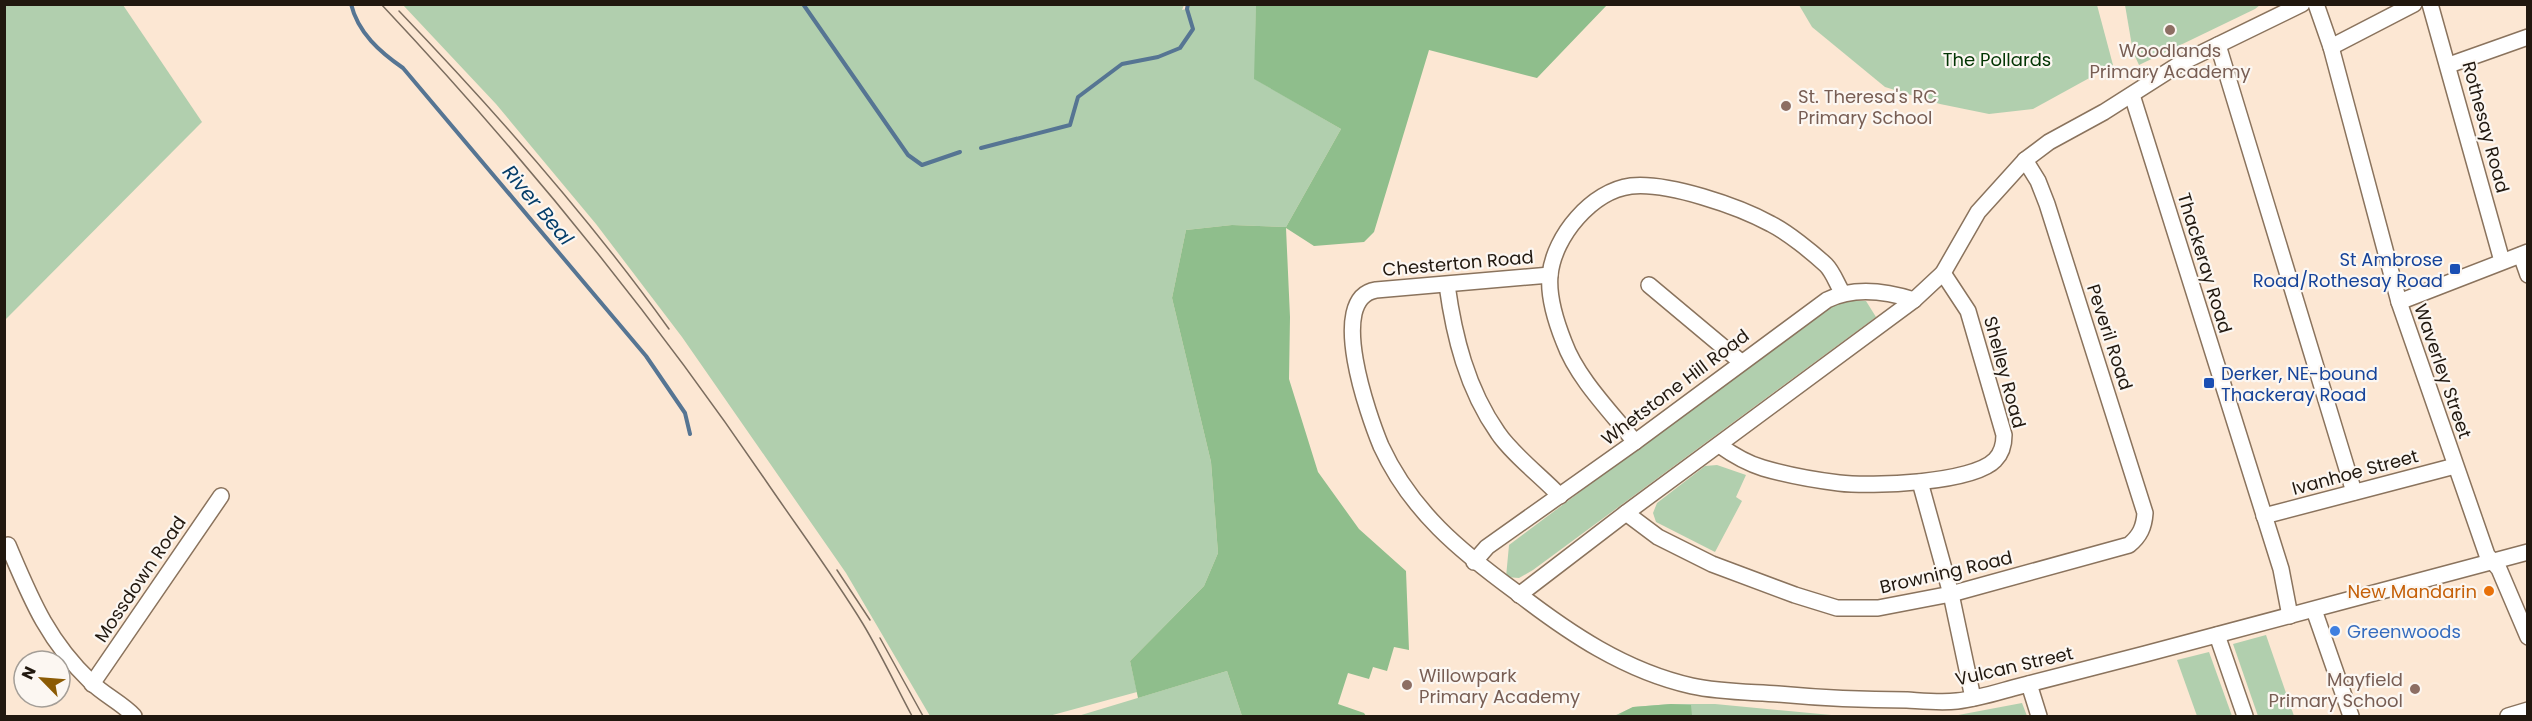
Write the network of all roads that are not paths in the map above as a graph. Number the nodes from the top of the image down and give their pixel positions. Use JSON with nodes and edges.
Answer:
{"nodes":[{"id":1,"x":2302,"y":4,"type":"edge"},
{"id":2,"x":2316,"y":4,"type":"edge"},
{"id":3,"x":2414,"y":4,"type":"edge"},
{"id":4,"x":2430,"y":4,"type":"edge"},
{"id":5,"x":2528,"y":37,"type":"edge"},
{"id":6,"x":2218,"y":45,"type":"junction"},
{"id":7,"x":2331,"y":47,"type":"junction"},
{"id":8,"x":2449,"y":65,"type":"junction"},
{"id":9,"x":2132,"y":95,"type":"junction"},
{"id":10,"x":2025,"y":160,"type":"junction"},
{"id":11,"x":2524,"y":254,"type":"edge"},
{"id":12,"x":2502,"y":261,"type":"junction"},
{"id":13,"x":1942,"y":273,"type":"junction"},
{"id":14,"x":1550,"y":274,"type":"junction"},
{"id":15,"x":2528,"y":275,"type":"edge"},
{"id":16,"x":1447,"y":285,"type":"junction"},
{"id":17,"x":1649,"y":285,"type":"dead end"},
{"id":18,"x":1369,"y":291,"type":"joint"},
{"id":19,"x":1842,"y":292,"type":"junction"},
{"id":20,"x":1914,"y":300,"type":"junction"},
{"id":21,"x":2399,"y":302,"type":"junction"},
{"id":22,"x":1741,"y":362,"type":"junction"},
{"id":23,"x":1635,"y":442,"type":"junction"},
{"id":24,"x":1719,"y":445,"type":"junction"},
{"id":25,"x":2455,"y":466,"type":"junction"},
{"id":26,"x":1920,"y":482,"type":"junction"},
{"id":27,"x":2354,"y":492,"type":"junction"},
{"id":28,"x":220,"y":496,"type":"dead end"},
{"id":29,"x":1560,"y":496,"type":"junction"},
{"id":30,"x":1626,"y":513,"type":"junction"},
{"id":31,"x":2264,"y":516,"type":"junction"},
{"id":32,"x":2142,"y":530,"type":"joint"},
{"id":33,"x":8,"y":544,"type":"dead end"},
{"id":34,"x":2528,"y":552,"type":"edge"},
{"id":35,"x":2493,"y":561,"type":"junction"},
{"id":36,"x":1474,"y":562,"type":"junction"},
{"id":37,"x":1951,"y":594,"type":"junction"},
{"id":38,"x":1519,"y":595,"type":"junction"},
{"id":39,"x":2314,"y":610,"type":"junction"},
{"id":40,"x":2290,"y":616,"type":"junction"},
{"id":41,"x":2217,"y":635,"type":"junction"},
{"id":42,"x":2528,"y":637,"type":"edge"},
{"id":43,"x":93,"y":684,"type":"junction"},
{"id":44,"x":2029,"y":684,"type":"junction"},
{"id":45,"x":1973,"y":698,"type":"junction"},
{"id":46,"x":2528,"y":710,"type":"edge"},
{"id":47,"x":135,"y":717,"type":"edge"},
{"id":48,"x":2038,"y":717,"type":"edge"},
{"id":49,"x":2245,"y":717,"type":"edge"},
{"id":50,"x":2351,"y":717,"type":"edge"},
{"id":51,"x":2508,"y":717,"type":"edge"}],
"edges":[{"from":1,"to":6,"type":"street"},
{"from":2,"to":7,"type":"street","name":"Waverley Street"},
{"from":3,"to":7,"type":"street"},
{"from":4,"to":8,"type":"street","name":"Rothesay Road"},
{"from":5,"to":8,"type":"street"},
{"from":6,"to":9,"type":"street"},
{"from":6,"to":27,"type":"street"},
{"from":7,"to":21,"type":"street","name":"Waverley Street"},
{"from":8,"to":12,"type":"street","name":"Rothesay Road"},
{"from":9,"to":10,"type":"street"},
{"from":9,"to":31,"type":"street","name":"Thackeray Road"},
{"from":10,"to":13,"type":"street"},
{"from":10,"to":32,"type":"street","name":"Peveril Road"},
{"from":11,"to":12,"type":"street"},
{"from":11,"to":15,"type":"street"},
{"from":12,"to":21,"type":"street"},
{"from":13,"to":20,"type":"street"},
{"from":13,"to":26,"type":"street","name":"Shelley Road"},
{"from":14,"to":16,"type":"street","name":"Chesterton Road"},
{"from":14,"to":19,"type":"street"},
{"from":14,"to":23,"type":"street"},
{"from":16,"to":18,"type":"street","name":"Chesterton Road"},
{"from":16,"to":29,"type":"street"},
{"from":17,"to":22,"type":"street"},
{"from":18,"to":36,"type":"street","name":"Vulcan Street"},
{"from":19,"to":20,"type":"street"},
{"from":19,"to":22,"type":"street","name":"Whetstone Hill Road"},
{"from":20,"to":24,"type":"street"},
{"from":21,"to":25,"type":"street","name":"Waverley Street"},
{"from":22,"to":23,"type":"street","name":"Whetstone Hill Road"},
{"from":23,"to":29,"type":"street","name":"Whetstone Hill Road"},
{"from":24,"to":26,"type":"street"},
{"from":24,"to":30,"type":"street"},
{"from":25,"to":27,"type":"street","name":"Ivanhoe Street"},
{"from":25,"to":35,"type":"street","name":"Waverley Street"},
{"from":26,"to":37,"type":"street"},
{"from":27,"to":31,"type":"street","name":"Ivanhoe Street"},
{"from":28,"to":43,"type":"street","name":"Mossdown Road"},
{"from":29,"to":36,"type":"street","name":"Whetstone Hill Road"},
{"from":30,"to":37,"type":"street","name":"Browning Road"},
{"from":30,"to":38,"type":"street"},
{"from":31,"to":40,"type":"street","name":"Thackeray Road"},
{"from":32,"to":37,"type":"street","name":"Browning Road"},
{"from":33,"to":43,"type":"street"},
{"from":34,"to":35,"type":"street","name":"Vulcan Street"},
{"from":35,"to":39,"type":"street","name":"Vulcan Street"},
{"from":35,"to":42,"type":"street","name":"Waverley Street"},
{"from":36,"to":38,"type":"street","name":"Vulcan Street"},
{"from":37,"to":45,"type":"street"},
{"from":38,"to":45,"type":"street","name":"Vulcan Street"},
{"from":39,"to":40,"type":"street","name":"Vulcan Street"},
{"from":39,"to":50,"type":"street"},
{"from":40,"to":41,"type":"street","name":"Vulcan Street"},
{"from":41,"to":44,"type":"street","name":"Vulcan Street"},
{"from":41,"to":49,"type":"street"},
{"from":43,"to":47,"type":"street"},
{"from":44,"to":45,"type":"street","name":"Vulcan Street"},
{"from":44,"to":48,"type":"street"},
{"from":46,"to":51,"type":"street"}]}
